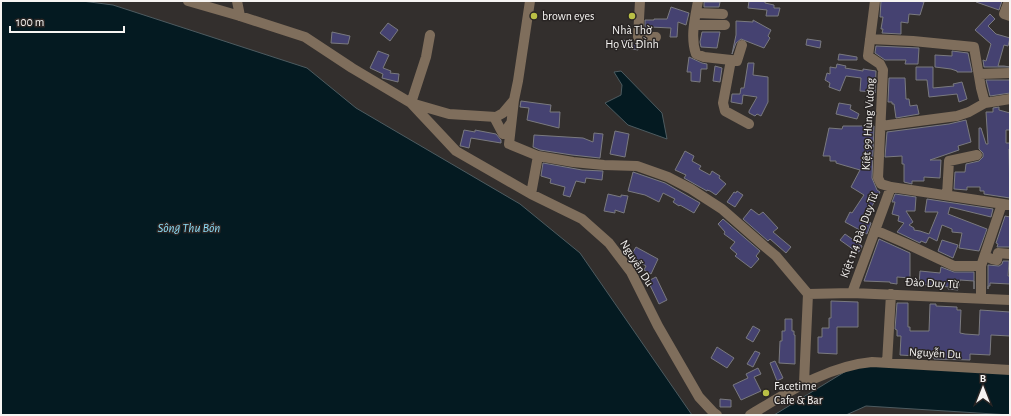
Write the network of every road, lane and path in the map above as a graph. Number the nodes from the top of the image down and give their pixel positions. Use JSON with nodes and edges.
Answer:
{"nodes":[{"id":1,"x":188,"y":1,"type":"edge"},
{"id":2,"x":237,"y":1,"type":"edge"},
{"id":3,"x":530,"y":1,"type":"edge"},
{"id":4,"x":640,"y":1,"type":"edge"},
{"id":5,"x":698,"y":1,"type":"edge"},
{"id":6,"x":875,"y":1,"type":"edge"},
{"id":7,"x":1009,"y":1,"type":"edge"},
{"id":8,"x":696,"y":13,"type":"junction"},
{"id":9,"x":723,"y":14,"type":"dead end"},
{"id":10,"x":240,"y":16,"type":"junction"},
{"id":11,"x":1010,"y":16,"type":"edge"},
{"id":12,"x":694,"y":25,"type":"junction"},
{"id":13,"x":725,"y":25,"type":"dead end"},
{"id":14,"x":430,"y":35,"type":"dead end"},
{"id":15,"x":656,"y":37,"type":"dead end"},
{"id":16,"x":870,"y":39,"type":"junction"},
{"id":17,"x":742,"y":45,"type":"dead end"},
{"id":18,"x":731,"y":60,"type":"junction"},
{"id":19,"x":1010,"y":73,"type":"edge"},
{"id":20,"x":980,"y":74,"type":"junction"},
{"id":21,"x":1010,"y":99,"type":"edge"},
{"id":22,"x":514,"y":100,"type":"junction"},
{"id":23,"x":410,"y":103,"type":"junction"},
{"id":24,"x":985,"y":103,"type":"junction"},
{"id":25,"x":494,"y":117,"type":"junction"},
{"id":26,"x":512,"y":123,"type":"junction"},
{"id":27,"x":749,"y":124,"type":"dead end"},
{"id":28,"x":881,"y":126,"type":"junction"},
{"id":29,"x":977,"y":155,"type":"dead end"},
{"id":30,"x":538,"y":156,"type":"junction"},
{"id":31,"x":891,"y":187,"type":"junction"},
{"id":32,"x":531,"y":194,"type":"junction"},
{"id":33,"x":947,"y":195,"type":"junction"},
{"id":34,"x":1006,"y":205,"type":"edge"},
{"id":35,"x":875,"y":230,"type":"junction"},
{"id":36,"x":1010,"y":254,"type":"edge"},
{"id":37,"x":983,"y":261,"type":"junction"},
{"id":38,"x":852,"y":293,"type":"junction"},
{"id":39,"x":808,"y":294,"type":"junction"},
{"id":40,"x":891,"y":294,"type":"junction"},
{"id":41,"x":980,"y":298,"type":"junction"},
{"id":42,"x":1010,"y":300,"type":"edge"},
{"id":43,"x":887,"y":363,"type":"junction"},
{"id":44,"x":1010,"y":370,"type":"edge"},
{"id":45,"x":804,"y":383,"type":"junction"},
{"id":46,"x":717,"y":415,"type":"edge"},
{"id":47,"x":750,"y":415,"type":"edge"}],
"edges":[{"from":1,"to":10,"type":"street"},
{"from":2,"to":10,"type":"street"},
{"from":3,"to":22,"type":"street"},
{"from":4,"to":15,"type":"street"},
{"from":5,"to":8,"type":"street"},
{"from":6,"to":16,"type":"street","name":"Kiệt 99 Hùng Vương"},
{"from":7,"to":11,"type":"street"},
{"from":8,"to":9,"type":"street"},
{"from":8,"to":12,"type":"street"},
{"from":10,"to":23,"type":"street"},
{"from":12,"to":13,"type":"street"},
{"from":12,"to":18,"type":"street"},
{"from":14,"to":23,"type":"street"},
{"from":16,"to":20,"type":"street"},
{"from":16,"to":28,"type":"street","name":"Kiệt 99 Hùng Vương"},
{"from":17,"to":18,"type":"street"},
{"from":18,"to":27,"type":"street"},
{"from":19,"to":20,"type":"street"},
{"from":20,"to":24,"type":"street"},
{"from":21,"to":24,"type":"street"},
{"from":22,"to":25,"type":"street"},
{"from":22,"to":26,"type":"street"},
{"from":23,"to":25,"type":"street"},
{"from":23,"to":32,"type":"street","name":"Nguyễn Du"},
{"from":24,"to":28,"type":"street"},
{"from":25,"to":26,"type":"street"},
{"from":26,"to":30,"type":"street"},
{"from":28,"to":31,"type":"street","name":"Kiệt 99 Hùng Vương"},
{"from":29,"to":33,"type":"street"},
{"from":30,"to":32,"type":"street"},
{"from":30,"to":39,"type":"street"},
{"from":31,"to":33,"type":"street"},
{"from":31,"to":35,"type":"street","name":"Kiệt 114 Đào Duy Từ"},
{"from":32,"to":46,"type":"street","name":"Nguyễn Du"},
{"from":33,"to":34,"type":"street"},
{"from":34,"to":37,"type":"street"},
{"from":35,"to":37,"type":"street"},
{"from":35,"to":38,"type":"street","name":"Kiệt 114 Đào Duy Từ"},
{"from":36,"to":37,"type":"street"},
{"from":37,"to":41,"type":"street"},
{"from":38,"to":39,"type":"street","name":"Đào Duy Từ"},
{"from":38,"to":40,"type":"street","name":"Đào Duy Từ"},
{"from":39,"to":45,"type":"street"},
{"from":40,"to":41,"type":"street","name":"Đào Duy Từ"},
{"from":40,"to":43,"type":"street"},
{"from":41,"to":42,"type":"street","name":"Đào Duy Từ"},
{"from":43,"to":44,"type":"street","name":"Nguyễn Du"},
{"from":43,"to":45,"type":"street","name":"Nguyễn Du"},
{"from":45,"to":47,"type":"street","name":"Nguyễn Du"}]}
